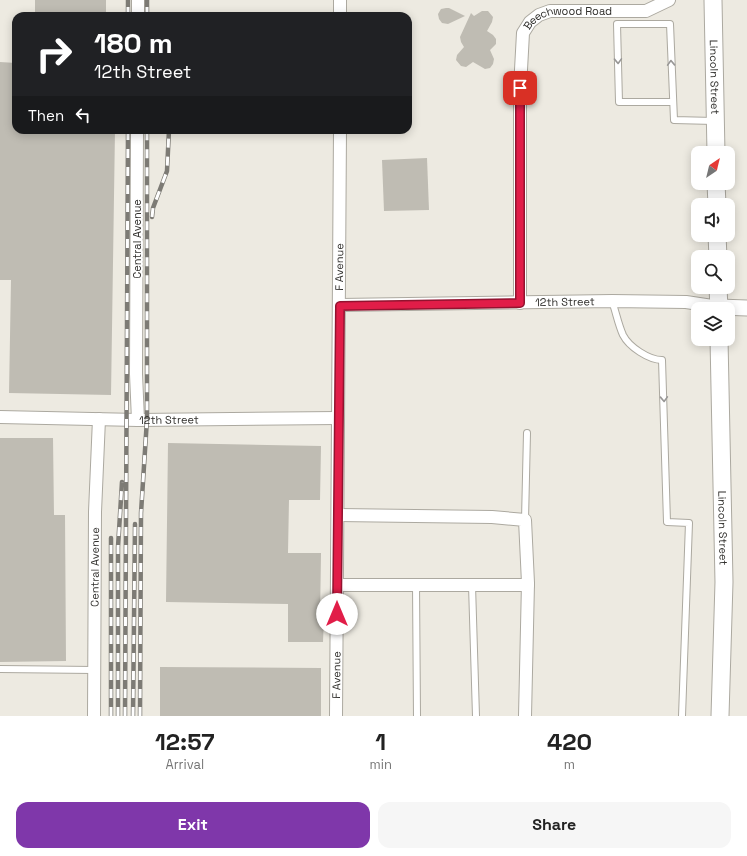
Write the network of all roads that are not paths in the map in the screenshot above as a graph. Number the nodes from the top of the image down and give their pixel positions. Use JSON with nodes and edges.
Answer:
{"nodes":[{"id":1,"x":138,"y":0,"type":"edge"},
{"id":2,"x":340,"y":0,"type":"edge"},
{"id":3,"x":668,"y":0,"type":"edge"},
{"id":4,"x":713,"y":0,"type":"edge"},
{"id":5,"x":138,"y":12,"type":"edge"},
{"id":6,"x":340,"y":12,"type":"edge"},
{"id":7,"x":673,"y":102,"type":"junction"},
{"id":8,"x":716,"y":121,"type":"junction"},
{"id":9,"x":137,"y":134,"type":"edge"},
{"id":10,"x":340,"y":134,"type":"edge"},
{"id":11,"x":716,"y":146,"type":"edge"},
{"id":12,"x":612,"y":301,"type":"junction"},
{"id":13,"x":520,"y":303,"type":"junction"},
{"id":14,"x":691,"y":303,"type":"edge"},
{"id":15,"x":340,"y":306,"type":"junction"},
{"id":16,"x":735,"y":308,"type":"edge"},
{"id":17,"x":747,"y":308,"type":"edge"},
{"id":18,"x":719,"y":346,"type":"edge"},
{"id":19,"x":0,"y":416,"type":"edge"},
{"id":20,"x":338,"y":418,"type":"junction"},
{"id":21,"x":100,"y":419,"type":"junction"},
{"id":22,"x":138,"y":420,"type":"junction"},
{"id":23,"x":527,"y":433,"type":"dead end"},
{"id":24,"x":338,"y":515,"type":"junction"},
{"id":25,"x":525,"y":520,"type":"junction"},
{"id":26,"x":416,"y":584,"type":"junction"},
{"id":27,"x":337,"y":585,"type":"junction"},
{"id":28,"x":472,"y":585,"type":"junction"},
{"id":29,"x":528,"y":585,"type":"junction"},
{"id":30,"x":0,"y":669,"type":"edge"},
{"id":31,"x":94,"y":670,"type":"junction"},
{"id":32,"x":94,"y":716,"type":"edge"},
{"id":33,"x":336,"y":716,"type":"edge"},
{"id":34,"x":417,"y":716,"type":"edge"},
{"id":35,"x":476,"y":716,"type":"edge"},
{"id":36,"x":526,"y":716,"type":"edge"},
{"id":37,"x":682,"y":716,"type":"edge"},
{"id":38,"x":720,"y":716,"type":"edge"}],
"edges":[{"from":1,"to":5,"type":"street"},
{"from":2,"to":6,"type":"street"},
{"from":3,"to":13,"type":"street","name":"Beechwood Road"},
{"from":4,"to":8,"type":"main road","name":"Lincoln Street"},
{"from":7,"to":7,"type":"lane","one_way":true},
{"from":7,"to":8,"type":"lane"},
{"from":8,"to":11,"type":"main road","name":"Lincoln Street"},
{"from":9,"to":22,"type":"street","name":"Central Avenue"},
{"from":10,"to":15,"type":"street","name":"F Avenue"},
{"from":12,"to":13,"type":"street","name":"12th Street"},
{"from":12,"to":14,"type":"street","name":"12th Street"},
{"from":12,"to":37,"type":"lane","one_way":true},
{"from":13,"to":15,"type":"street","name":"12th Street"},
{"from":15,"to":20,"type":"street","name":"F Avenue"},
{"from":16,"to":17,"type":"street"},
{"from":18,"to":38,"type":"main road","name":"Lincoln Street"},
{"from":19,"to":21,"type":"street","name":"12th Street"},
{"from":20,"to":22,"type":"street","name":"12th Street"},
{"from":20,"to":24,"type":"street","name":"F Avenue"},
{"from":21,"to":22,"type":"street","name":"12th Street"},
{"from":21,"to":31,"type":"street","name":"Central Avenue"},
{"from":23,"to":25,"type":"lane"},
{"from":24,"to":25,"type":"street"},
{"from":24,"to":27,"type":"street","name":"F Avenue"},
{"from":25,"to":29,"type":"street"},
{"from":26,"to":27,"type":"street"},
{"from":26,"to":28,"type":"street"},
{"from":26,"to":34,"type":"lane"},
{"from":27,"to":33,"type":"street","name":"F Avenue"},
{"from":28,"to":29,"type":"street"},
{"from":28,"to":35,"type":"lane"},
{"from":29,"to":36,"type":"street"},
{"from":30,"to":31,"type":"lane"},
{"from":31,"to":32,"type":"street","name":"Central Avenue"}]}
